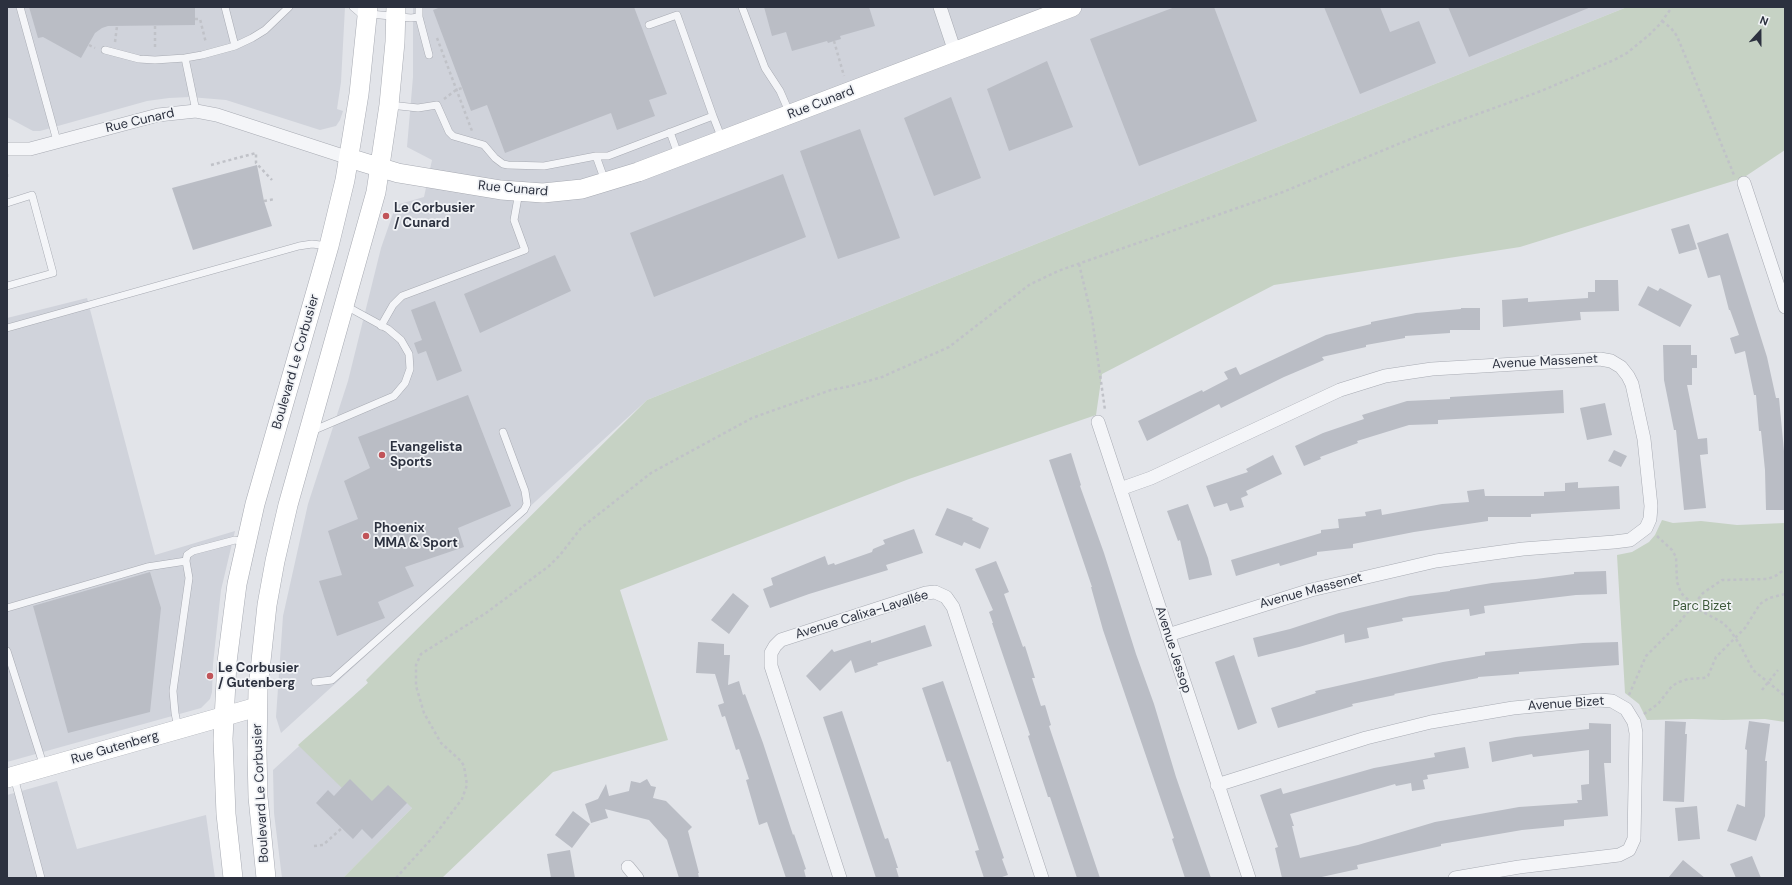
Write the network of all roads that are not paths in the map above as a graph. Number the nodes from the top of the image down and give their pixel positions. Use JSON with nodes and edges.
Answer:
{"nodes":[{"id":1,"x":20,"y":7,"type":"edge"},
{"id":2,"x":225,"y":7,"type":"edge"},
{"id":3,"x":290,"y":7,"type":"edge"},
{"id":4,"x":419,"y":7,"type":"edge"},
{"id":5,"x":674,"y":7,"type":"edge"},
{"id":6,"x":742,"y":7,"type":"edge"},
{"id":7,"x":940,"y":7,"type":"edge"},
{"id":8,"x":1072,"y":7,"type":"edge"},
{"id":9,"x":363,"y":9,"type":"edge"},
{"id":10,"x":396,"y":12,"type":"edge"},
{"id":11,"x":677,"y":15,"type":"junction"},
{"id":12,"x":419,"y":17,"type":"junction"},
{"id":13,"x":649,"y":25,"type":"dead end"},
{"id":14,"x":236,"y":46,"type":"junction"},
{"id":15,"x":105,"y":50,"type":"dead end"},
{"id":16,"x":955,"y":52,"type":"junction"},
{"id":17,"x":429,"y":55,"type":"dead end"},
{"id":18,"x":185,"y":58,"type":"junction"},
{"id":19,"x":389,"y":104,"type":"junction"},
{"id":20,"x":196,"y":111,"type":"junction"},
{"id":21,"x":790,"y":115,"type":"junction"},
{"id":22,"x":713,"y":116,"type":"junction"},
{"id":23,"x":670,"y":132,"type":"junction"},
{"id":24,"x":722,"y":140,"type":"junction"},
{"id":25,"x":58,"y":142,"type":"junction"},
{"id":26,"x":7,"y":149,"type":"edge"},
{"id":27,"x":596,"y":156,"type":"junction"},
{"id":28,"x":679,"y":157,"type":"junction"},
{"id":29,"x":350,"y":158,"type":"junction"},
{"id":30,"x":380,"y":168,"type":"junction"},
{"id":31,"x":1740,"y":181,"type":"road end"},
{"id":32,"x":606,"y":183,"type":"junction"},
{"id":33,"x":519,"y":192,"type":"junction"},
{"id":34,"x":7,"y":203,"type":"edge"},
{"id":35,"x":329,"y":246,"type":"junction"},
{"id":36,"x":7,"y":286,"type":"edge"},
{"id":37,"x":344,"y":305,"type":"junction"},
{"id":38,"x":1785,"y":307,"type":"edge"},
{"id":39,"x":381,"y":326,"type":"junction"},
{"id":40,"x":7,"y":328,"type":"edge"},
{"id":41,"x":1102,"y":417,"type":"road end"},
{"id":42,"x":308,"y":432,"type":"junction"},
{"id":43,"x":503,"y":432,"type":"dead end"},
{"id":44,"x":1120,"y":489,"type":"junction"},
{"id":45,"x":246,"y":542,"type":"junction"},
{"id":46,"x":186,"y":561,"type":"junction"},
{"id":47,"x":7,"y":608,"type":"edge"},
{"id":48,"x":1168,"y":635,"type":"junction"},
{"id":49,"x":7,"y":651,"type":"edge"},
{"id":50,"x":315,"y":682,"type":"dead end"},
{"id":51,"x":257,"y":707,"type":"junction"},
{"id":52,"x":224,"y":717,"type":"junction"},
{"id":53,"x":179,"y":730,"type":"junction"},
{"id":54,"x":44,"y":768,"type":"junction"},
{"id":55,"x":11,"y":777,"type":"edge"},
{"id":56,"x":1217,"y":785,"type":"junction"},
{"id":57,"x":628,"y":866,"type":"dead end"},
{"id":58,"x":41,"y":878,"type":"edge"},
{"id":59,"x":233,"y":878,"type":"edge"},
{"id":60,"x":266,"y":878,"type":"edge"},
{"id":61,"x":637,"y":878,"type":"edge"},
{"id":62,"x":840,"y":878,"type":"edge"},
{"id":63,"x":1042,"y":878,"type":"edge"},
{"id":64,"x":1249,"y":878,"type":"edge"},
{"id":65,"x":1455,"y":878,"type":"edge"}],
"edges":[{"from":1,"to":25,"type":"lane"},
{"from":2,"to":14,"type":"lane"},
{"from":3,"to":14,"type":"lane"},
{"from":4,"to":12,"type":"lane"},
{"from":5,"to":11,"type":"lane"},
{"from":6,"to":21,"type":"lane"},
{"from":7,"to":16,"type":"street"},
{"from":8,"to":16,"type":"street","name":"Rue Cunard"},
{"from":9,"to":10,"type":"lane"},
{"from":9,"to":29,"type":"street","name":"Boulevard Le Corbusier"},
{"from":10,"to":12,"type":"lane"},
{"from":10,"to":19,"type":"street","name":"Boulevard Le Corbusier"},
{"from":11,"to":13,"type":"lane"},
{"from":11,"to":22,"type":"lane"},
{"from":12,"to":17,"type":"lane"},
{"from":14,"to":18,"type":"lane"},
{"from":15,"to":18,"type":"lane"},
{"from":16,"to":21,"type":"street","name":"Rue Cunard"},
{"from":18,"to":20,"type":"lane"},
{"from":19,"to":27,"type":"lane"},
{"from":19,"to":30,"type":"street","name":"Boulevard Le Corbusier"},
{"from":20,"to":25,"type":"street","name":"Rue Cunard"},
{"from":20,"to":29,"type":"street","name":"Rue Cunard"},
{"from":21,"to":24,"type":"street","name":"Rue Cunard"},
{"from":22,"to":23,"type":"lane"},
{"from":22,"to":24,"type":"lane"},
{"from":23,"to":27,"type":"lane"},
{"from":23,"to":28,"type":"lane"},
{"from":24,"to":28,"type":"street","name":"Rue Cunard"},
{"from":25,"to":26,"type":"street","name":"Rue Cunard"},
{"from":27,"to":32,"type":"lane"},
{"from":28,"to":32,"type":"street","name":"Rue Cunard"},
{"from":29,"to":30,"type":"street","name":"Rue Cunard"},
{"from":29,"to":35,"type":"street","name":"Boulevard Le Corbusier"},
{"from":30,"to":33,"type":"street","name":"Rue Cunard"},
{"from":30,"to":37,"type":"street","name":"Boulevard Le Corbusier"},
{"from":31,"to":38,"type":"street"},
{"from":32,"to":33,"type":"street","name":"Rue Cunard"},
{"from":33,"to":39,"type":"lane"},
{"from":34,"to":36,"type":"lane"},
{"from":35,"to":40,"type":"lane"},
{"from":35,"to":45,"type":"street","name":"Boulevard Le Corbusier"},
{"from":37,"to":39,"type":"lane"},
{"from":37,"to":42,"type":"street","name":"Boulevard Le Corbusier"},
{"from":39,"to":42,"type":"lane"},
{"from":41,"to":44,"type":"street","name":"Avenue Jessop"},
{"from":42,"to":51,"type":"street","name":"Boulevard Le Corbusier"},
{"from":43,"to":50,"type":"lane"},
{"from":44,"to":48,"type":"street","name":"Avenue Jessop"},
{"from":44,"to":48,"type":"street","name":"Avenue Massenet"},
{"from":45,"to":46,"type":"lane"},
{"from":45,"to":52,"type":"street","name":"Boulevard Le Corbusier"},
{"from":46,"to":47,"type":"lane"},
{"from":46,"to":53,"type":"lane"},
{"from":48,"to":56,"type":"street","name":"Avenue Jessop"},
{"from":49,"to":54,"type":"lane"},
{"from":51,"to":52,"type":"street","name":"Boulevard Le Corbusier"},
{"from":51,"to":60,"type":"street","name":"Boulevard Le Corbusier"},
{"from":52,"to":53,"type":"street","name":"Rue Gutenberg"},
{"from":52,"to":59,"type":"street","name":"Boulevard Le Corbusier"},
{"from":53,"to":54,"type":"street","name":"Rue Gutenberg"},
{"from":54,"to":55,"type":"street","name":"Rue Gutenberg"},
{"from":55,"to":58,"type":"lane"},
{"from":56,"to":64,"type":"street","name":"Avenue Jessop"},
{"from":56,"to":65,"type":"street","name":"Avenue Bizet"},
{"from":57,"to":61,"type":"street"},
{"from":62,"to":63,"type":"street","name":"Avenue Calixa-Lavallée"}]}
